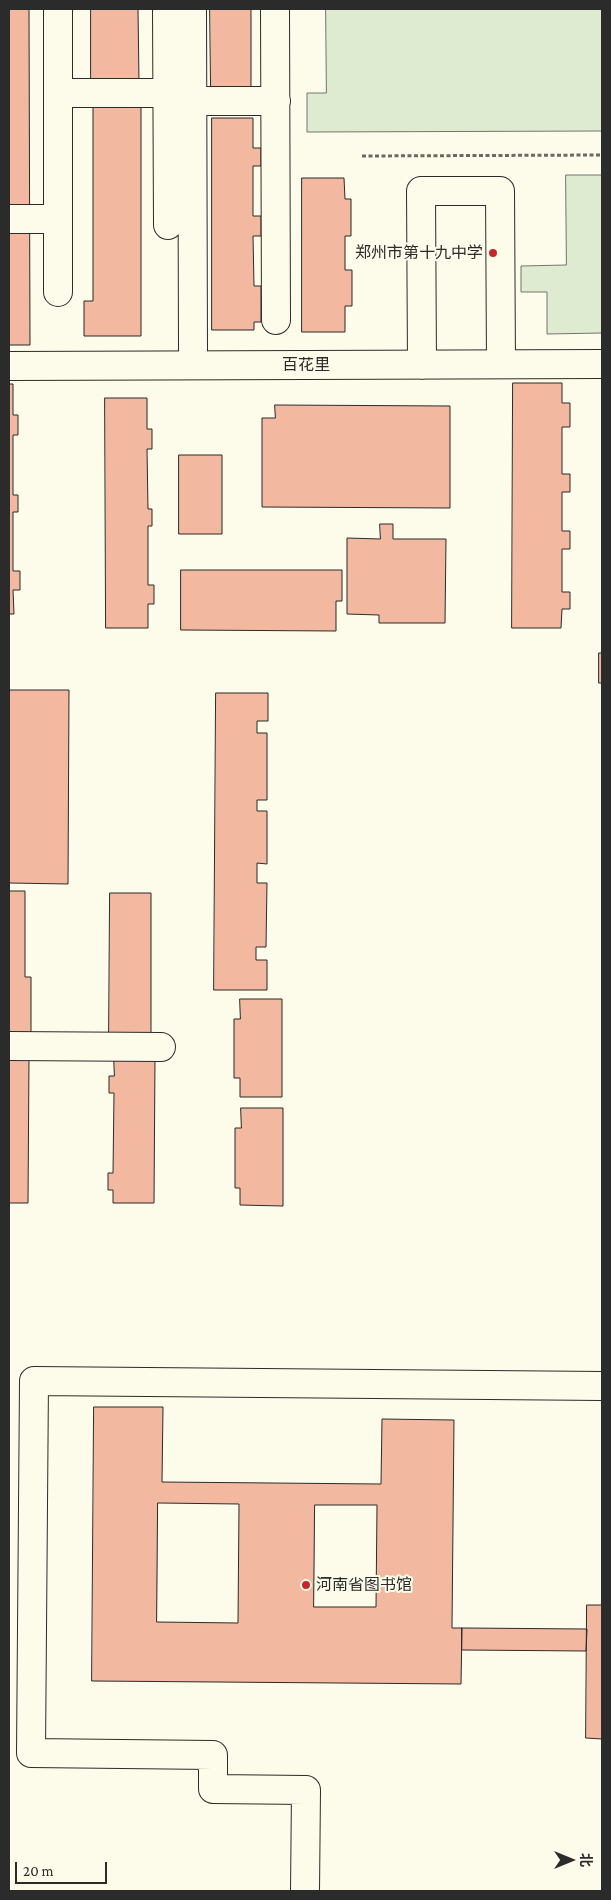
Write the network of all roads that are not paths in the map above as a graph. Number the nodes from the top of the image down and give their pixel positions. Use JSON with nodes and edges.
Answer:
{"nodes":[{"id":1,"x":58,"y":9,"type":"edge"},
{"id":2,"x":167,"y":9,"type":"edge"},
{"id":3,"x":192,"y":9,"type":"edge"},
{"id":4,"x":275,"y":9,"type":"edge"},
{"id":5,"x":58,"y":93,"type":"junction"},
{"id":6,"x":167,"y":93,"type":"junction"},
{"id":7,"x":193,"y":101,"type":"junction"},
{"id":8,"x":276,"y":101,"type":"junction"},
{"id":9,"x":9,"y":219,"type":"edge"},
{"id":10,"x":58,"y":219,"type":"junction"},
{"id":11,"x":168,"y":225,"type":"dead end"},
{"id":12,"x":58,"y":292,"type":"dead end"},
{"id":13,"x":276,"y":320,"type":"dead end"},
{"id":14,"x":193,"y":350,"type":"dead end"},
{"id":15,"x":501,"y":364,"type":"junction"},
{"id":16,"x":602,"y":364,"type":"edge"},
{"id":17,"x":422,"y":365,"type":"junction"},
{"id":18,"x":9,"y":366,"type":"edge"},
{"id":19,"x":9,"y":1046,"type":"edge"},
{"id":20,"x":160,"y":1047,"type":"dead end"},
{"id":21,"x":595,"y":1381,"type":"edge"},
{"id":22,"x":305,"y":1891,"type":"edge"}],
"edges":[{"from":1,"to":5,"type":"lane"},
{"from":2,"to":6,"type":"lane"},
{"from":3,"to":7,"type":"lane"},
{"from":4,"to":8,"type":"lane"},
{"from":5,"to":6,"type":"lane"},
{"from":5,"to":10,"type":"lane"},
{"from":6,"to":11,"type":"lane"},
{"from":7,"to":8,"type":"lane"},
{"from":7,"to":14,"type":"lane"},
{"from":8,"to":13,"type":"lane"},
{"from":9,"to":10,"type":"lane"},
{"from":10,"to":12,"type":"lane"},
{"from":15,"to":16,"type":"lane","name":"百花里"},
{"from":15,"to":17,"type":"lane","name":"百花里"},
{"from":15,"to":17,"type":"lane"},
{"from":17,"to":18,"type":"lane","name":"百花里"},
{"from":19,"to":20,"type":"lane"},
{"from":21,"to":22,"type":"lane"}]}
